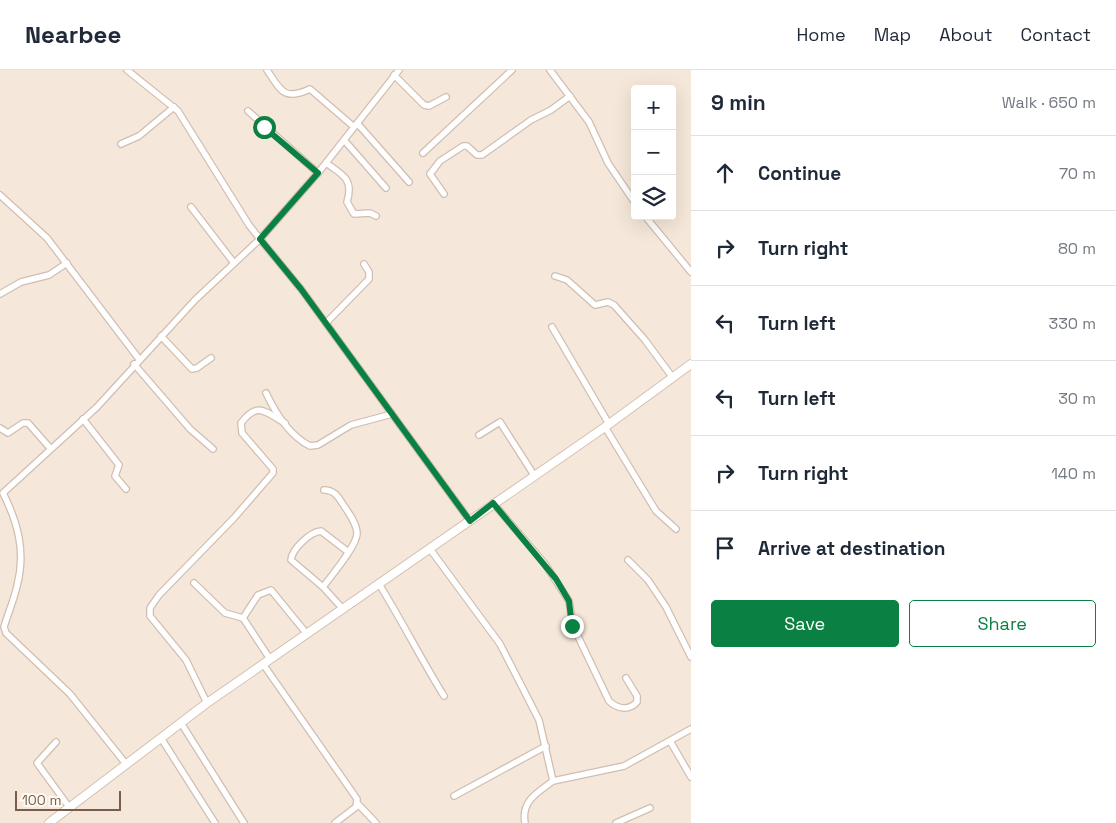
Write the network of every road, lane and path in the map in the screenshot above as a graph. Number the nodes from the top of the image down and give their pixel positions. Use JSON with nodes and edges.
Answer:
{"nodes":[{"id":1,"x":267,"y":70,"type":"edge"},
{"id":2,"x":512,"y":70,"type":"edge"},
{"id":3,"x":550,"y":70,"type":"edge"},
{"id":4,"x":130,"y":71,"type":"edge"},
{"id":5,"x":397,"y":73,"type":"edge"},
{"id":6,"x":570,"y":96,"type":"junction"},
{"id":7,"x":446,"y":97,"type":"dead end"},
{"id":8,"x":174,"y":107,"type":"junction"},
{"id":9,"x":248,"y":112,"type":"dead end"},
{"id":10,"x":356,"y":125,"type":"junction"},
{"id":11,"x":344,"y":140,"type":"junction"},
{"id":12,"x":121,"y":144,"type":"dead end"},
{"id":13,"x":423,"y":153,"type":"dead end"},
{"id":14,"x":326,"y":162,"type":"junction"},
{"id":15,"x":318,"y":173,"type":"junction"},
{"id":16,"x":409,"y":182,"type":"dead end"},
{"id":17,"x":386,"y":188,"type":"dead end"},
{"id":18,"x":444,"y":194,"type":"dead end"},
{"id":19,"x":0,"y":195,"type":"edge"},
{"id":20,"x":631,"y":197,"type":"edge"},
{"id":21,"x":191,"y":207,"type":"dead end"},
{"id":22,"x":376,"y":216,"type":"dead end"},
{"id":23,"x":648,"y":220,"type":"edge"},
{"id":24,"x":260,"y":239,"type":"junction"},
{"id":25,"x":67,"y":263,"type":"junction"},
{"id":26,"x":234,"y":263,"type":"junction"},
{"id":27,"x":364,"y":264,"type":"dead end"},
{"id":28,"x":691,"y":272,"type":"edge"},
{"id":29,"x":555,"y":276,"type":"dead end"},
{"id":30,"x":0,"y":294,"type":"edge"},
{"id":31,"x":326,"y":323,"type":"junction"},
{"id":32,"x":552,"y":327,"type":"dead end"},
{"id":33,"x":161,"y":336,"type":"junction"},
{"id":34,"x":139,"y":358,"type":"junction"},
{"id":35,"x":211,"y":358,"type":"dead end"},
{"id":36,"x":134,"y":364,"type":"junction"},
{"id":37,"x":691,"y":364,"type":"edge"},
{"id":38,"x":673,"y":378,"type":"junction"},
{"id":39,"x":266,"y":393,"type":"dead end"},
{"id":40,"x":392,"y":414,"type":"junction"},
{"id":41,"x":83,"y":419,"type":"junction"},
{"id":42,"x":285,"y":424,"type":"junction"},
{"id":43,"x":607,"y":426,"type":"junction"},
{"id":44,"x":0,"y":428,"type":"edge"},
{"id":45,"x":479,"y":435,"type":"dead end"},
{"id":46,"x":50,"y":448,"type":"junction"},
{"id":47,"x":213,"y":449,"type":"dead end"},
{"id":48,"x":534,"y":475,"type":"junction"},
{"id":49,"x":126,"y":489,"type":"dead end"},
{"id":50,"x":324,"y":490,"type":"dead end"},
{"id":51,"x":1,"y":494,"type":"edge"},
{"id":52,"x":493,"y":503,"type":"junction"},
{"id":53,"x":470,"y":521,"type":"junction"},
{"id":54,"x":676,"y":529,"type":"dead end"},
{"id":55,"x":430,"y":549,"type":"junction"},
{"id":56,"x":348,"y":552,"type":"junction"},
{"id":57,"x":628,"y":560,"type":"dead end"},
{"id":58,"x":194,"y":583,"type":"dead end"},
{"id":59,"x":378,"y":584,"type":"junction"},
{"id":60,"x":323,"y":587,"type":"junction"},
{"id":61,"x":343,"y":609,"type":"junction"},
{"id":62,"x":243,"y":618,"type":"junction"},
{"id":63,"x":307,"y":634,"type":"junction"},
{"id":64,"x":691,"y":657,"type":"edge"},
{"id":65,"x":270,"y":658,"type":"junction"},
{"id":66,"x":263,"y":664,"type":"junction"},
{"id":67,"x":626,"y":678,"type":"dead end"},
{"id":68,"x":444,"y":696,"type":"dead end"},
{"id":69,"x":207,"y":703,"type":"junction"},
{"id":70,"x":181,"y":723,"type":"junction"},
{"id":71,"x":691,"y":729,"type":"edge"},
{"id":72,"x":161,"y":738,"type":"junction"},
{"id":73,"x":670,"y":741,"type":"junction"},
{"id":74,"x":56,"y":742,"type":"dead end"},
{"id":75,"x":546,"y":746,"type":"junction"},
{"id":76,"x":126,"y":764,"type":"junction"},
{"id":77,"x":691,"y":778,"type":"edge"},
{"id":78,"x":553,"y":781,"type":"junction"},
{"id":79,"x":454,"y":796,"type":"dead end"},
{"id":80,"x":357,"y":803,"type":"junction"},
{"id":81,"x":69,"y":807,"type":"junction"},
{"id":82,"x":650,"y":808,"type":"dead end"},
{"id":83,"x":54,"y":822,"type":"edge"},
{"id":84,"x":215,"y":823,"type":"edge"},
{"id":85,"x":244,"y":823,"type":"edge"},
{"id":86,"x":335,"y":823,"type":"edge"},
{"id":87,"x":376,"y":823,"type":"edge"},
{"id":88,"x":525,"y":823,"type":"edge"},
{"id":89,"x":616,"y":823,"type":"edge"}],
"edges":[{"from":1,"to":10,"type":"street"},
{"from":2,"to":13,"type":"street"},
{"from":3,"to":6,"type":"street"},
{"from":4,"to":8,"type":"street"},
{"from":5,"to":7,"type":"street"},
{"from":5,"to":10,"type":"street"},
{"from":6,"to":18,"type":"street"},
{"from":6,"to":20,"type":"street"},
{"from":8,"to":12,"type":"street"},
{"from":8,"to":24,"type":"street"},
{"from":9,"to":15,"type":"street"},
{"from":10,"to":11,"type":"street"},
{"from":10,"to":16,"type":"street"},
{"from":11,"to":14,"type":"street"},
{"from":11,"to":17,"type":"street"},
{"from":14,"to":15,"type":"street"},
{"from":14,"to":22,"type":"street"},
{"from":15,"to":24,"type":"street"},
{"from":19,"to":25,"type":"street"},
{"from":21,"to":26,"type":"street"},
{"from":23,"to":28,"type":"street"},
{"from":24,"to":26,"type":"street"},
{"from":24,"to":31,"type":"street"},
{"from":25,"to":30,"type":"street"},
{"from":25,"to":34,"type":"street"},
{"from":26,"to":33,"type":"street"},
{"from":27,"to":31,"type":"street"},
{"from":29,"to":38,"type":"street"},
{"from":31,"to":40,"type":"street"},
{"from":32,"to":43,"type":"street"},
{"from":33,"to":34,"type":"street"},
{"from":33,"to":35,"type":"street"},
{"from":34,"to":36,"type":"street"},
{"from":36,"to":41,"type":"street"},
{"from":36,"to":47,"type":"street"},
{"from":37,"to":38,"type":"main road"},
{"from":38,"to":43,"type":"main road"},
{"from":39,"to":42,"type":"street"},
{"from":40,"to":42,"type":"street"},
{"from":40,"to":53,"type":"street"},
{"from":41,"to":46,"type":"street"},
{"from":41,"to":49,"type":"street"},
{"from":42,"to":69,"type":"street"},
{"from":43,"to":48,"type":"main road"},
{"from":43,"to":54,"type":"street"},
{"from":44,"to":46,"type":"street"},
{"from":45,"to":48,"type":"street"},
{"from":46,"to":51,"type":"street"},
{"from":48,"to":52,"type":"main road"},
{"from":50,"to":56,"type":"street"},
{"from":51,"to":76,"type":"street"},
{"from":52,"to":53,"type":"main road"},
{"from":52,"to":67,"type":"street"},
{"from":53,"to":55,"type":"main road"},
{"from":55,"to":59,"type":"main road"},
{"from":55,"to":75,"type":"street"},
{"from":56,"to":60,"type":"street"},
{"from":56,"to":60,"type":"street"},
{"from":57,"to":64,"type":"street"},
{"from":58,"to":62,"type":"street"},
{"from":59,"to":61,"type":"main road"},
{"from":59,"to":68,"type":"street"},
{"from":60,"to":61,"type":"street"},
{"from":61,"to":63,"type":"main road"},
{"from":62,"to":63,"type":"street"},
{"from":62,"to":65,"type":"street"},
{"from":63,"to":65,"type":"main road"},
{"from":65,"to":66,"type":"main road"},
{"from":66,"to":69,"type":"main road"},
{"from":66,"to":80,"type":"street"},
{"from":69,"to":70,"type":"main road"},
{"from":70,"to":72,"type":"main road"},
{"from":70,"to":85,"type":"street"},
{"from":71,"to":73,"type":"street"},
{"from":72,"to":76,"type":"main road"},
{"from":72,"to":84,"type":"street"},
{"from":73,"to":77,"type":"street"},
{"from":73,"to":78,"type":"street"},
{"from":74,"to":81,"type":"street"},
{"from":75,"to":78,"type":"street"},
{"from":75,"to":79,"type":"street"},
{"from":76,"to":81,"type":"main road"},
{"from":78,"to":88,"type":"street"},
{"from":80,"to":86,"type":"street"},
{"from":80,"to":87,"type":"street"},
{"from":81,"to":83,"type":"main road"},
{"from":82,"to":89,"type":"street"}]}
